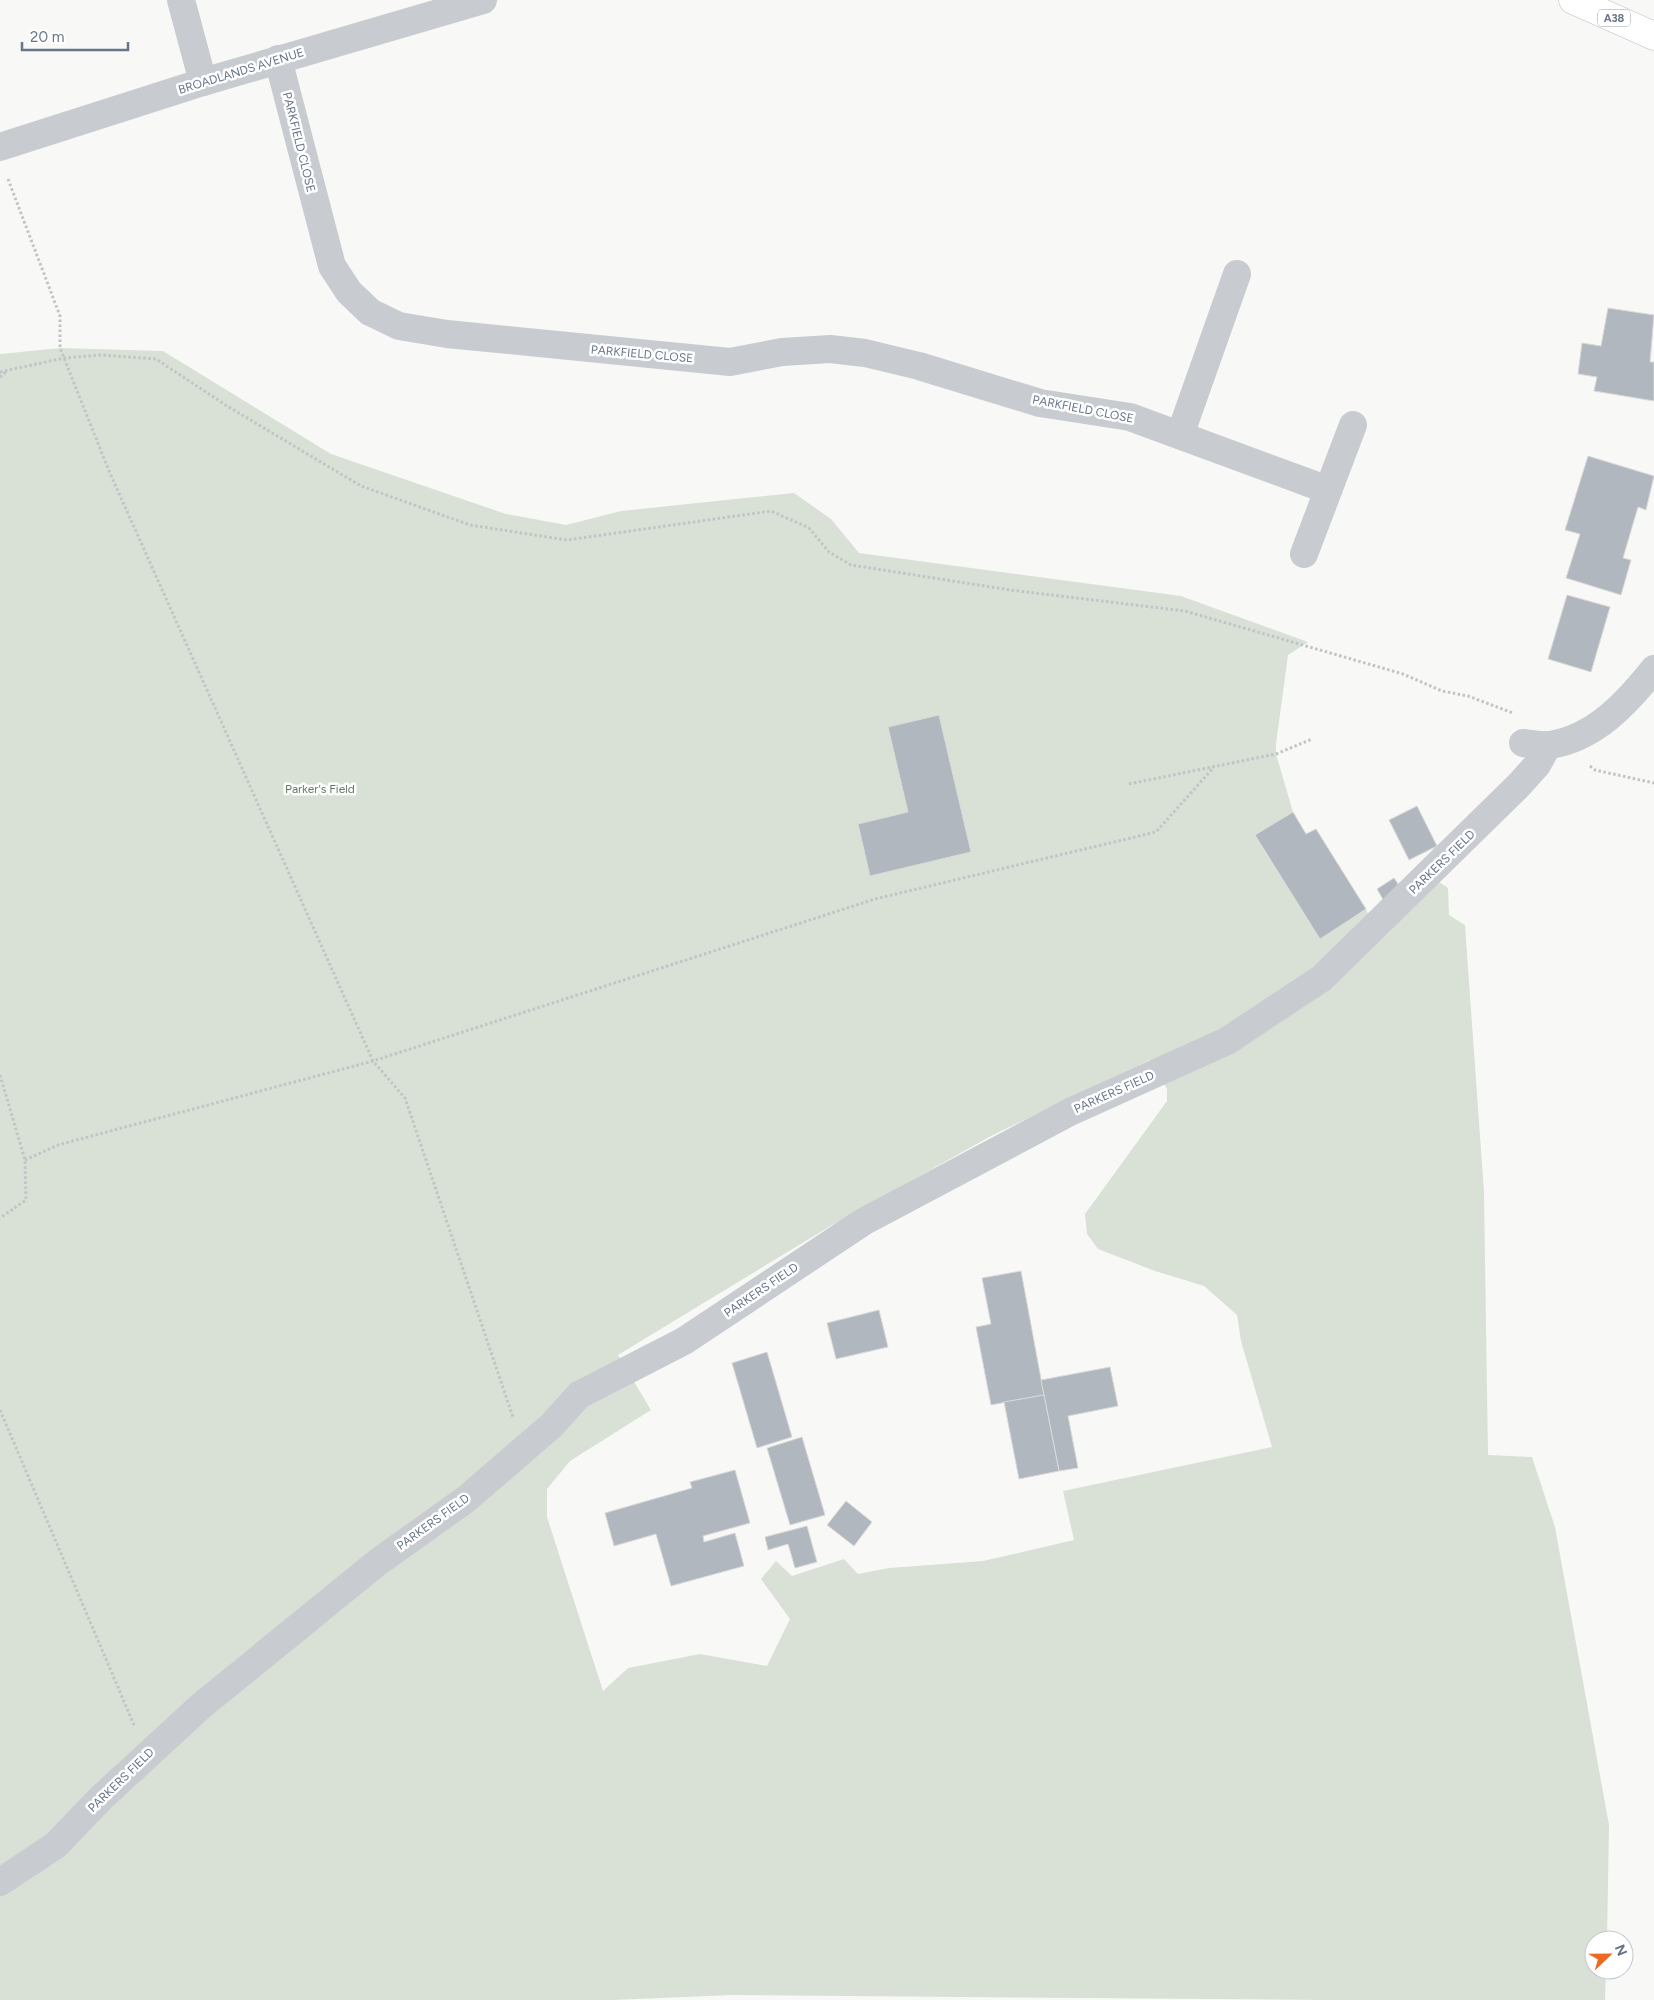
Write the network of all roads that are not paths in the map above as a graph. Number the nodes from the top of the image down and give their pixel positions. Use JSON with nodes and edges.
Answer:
{"nodes":[{"id":1,"x":181,"y":0,"type":"edge"},
{"id":2,"x":483,"y":0,"type":"edge"},
{"id":3,"x":1574,"y":0,"type":"edge"},
{"id":4,"x":1654,"y":36,"type":"edge"},
{"id":5,"x":278,"y":59,"type":"junction"},
{"id":6,"x":202,"y":82,"type":"junction"},
{"id":7,"x":0,"y":147,"type":"edge"},
{"id":8,"x":1237,"y":274,"type":"dead end"},
{"id":9,"x":1352,"y":426,"type":"dead end"},
{"id":10,"x":1180,"y":435,"type":"junction"},
{"id":11,"x":1328,"y":490,"type":"junction"},
{"id":12,"x":1304,"y":554,"type":"dead end"},
{"id":13,"x":1654,"y":668,"type":"edge"},
{"id":14,"x":0,"y":1882,"type":"edge"}],
"edges":[{"from":1,"to":6,"type":"street"},
{"from":2,"to":5,"type":"street","name":"BROADLANDS AVENUE"},
{"from":3,"to":4,"type":"main road","number":"A38"},
{"from":5,"to":6,"type":"street","name":"BROADLANDS AVENUE"},
{"from":5,"to":10,"type":"street","name":"PARKFIELD CLOSE"},
{"from":6,"to":7,"type":"street","name":"BROADLANDS AVENUE"},
{"from":8,"to":10,"type":"street"},
{"from":9,"to":11,"type":"street"},
{"from":10,"to":11,"type":"street","name":"PARKFIELD CLOSE"},
{"from":11,"to":12,"type":"street"},
{"from":13,"to":14,"type":"street","name":"PARKERS FIELD"}]}
